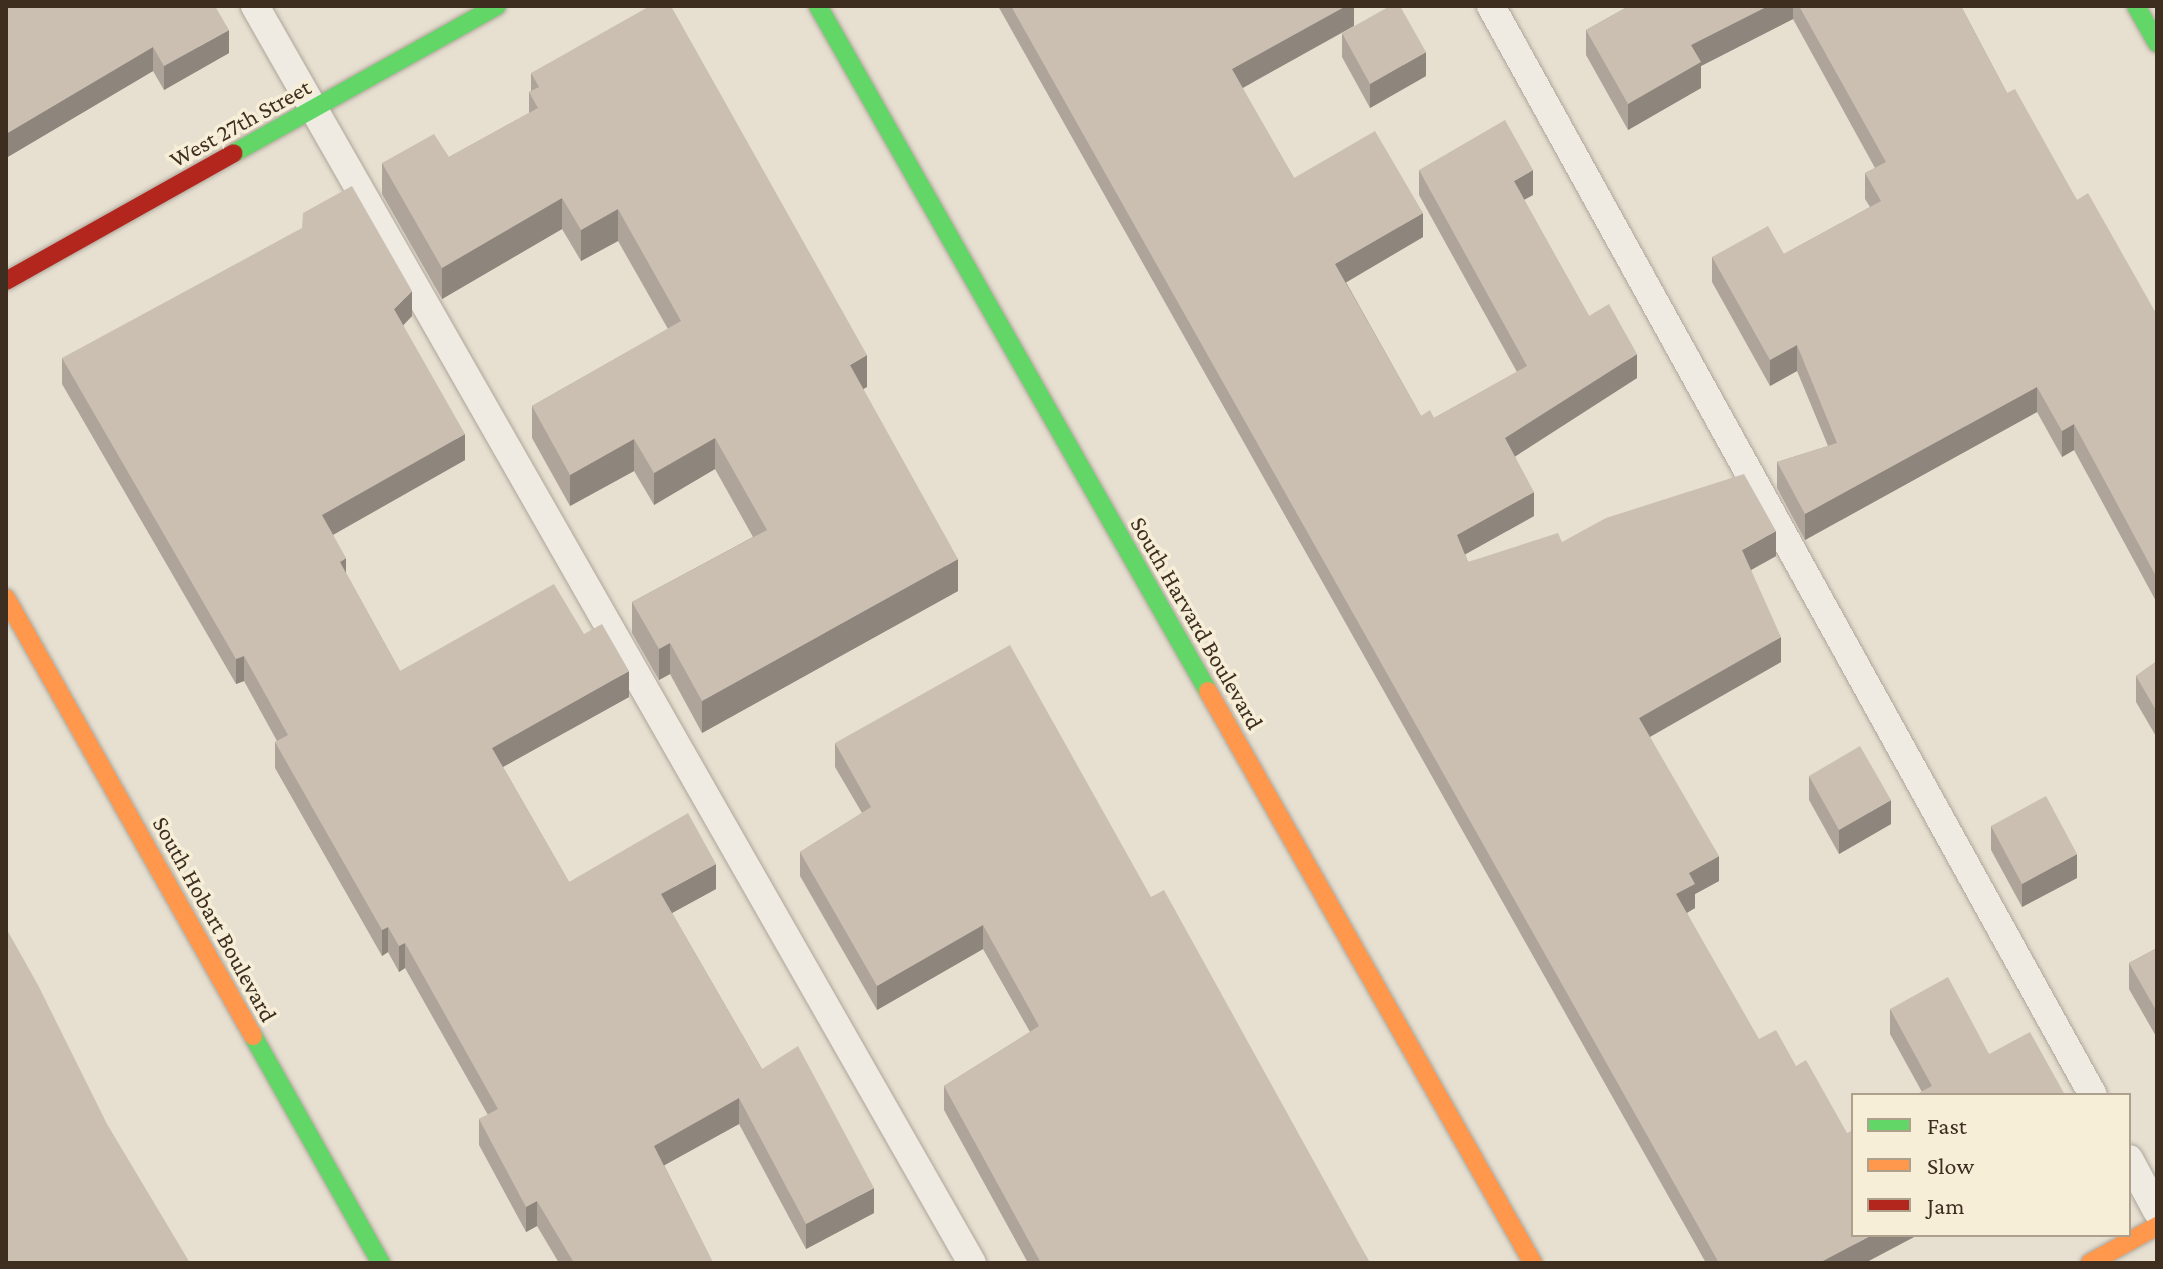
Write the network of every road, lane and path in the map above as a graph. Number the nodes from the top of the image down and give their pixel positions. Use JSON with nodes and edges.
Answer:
{"nodes":[{"id":1,"x":255,"y":6,"type":"edge"},
{"id":2,"x":497,"y":6,"type":"edge"},
{"id":3,"x":818,"y":6,"type":"edge"},
{"id":4,"x":1491,"y":6,"type":"edge"},
{"id":5,"x":2136,"y":6,"type":"edge"},
{"id":6,"x":2157,"y":43,"type":"edge"},
{"id":7,"x":314,"y":109,"type":"junction"},
{"id":8,"x":6,"y":281,"type":"edge"},
{"id":9,"x":6,"y":598,"type":"edge"},
{"id":10,"x":2092,"y":1093,"type":"edge"},
{"id":11,"x":2131,"y":1163,"type":"edge"},
{"id":12,"x":2157,"y":1211,"type":"edge"},
{"id":13,"x":2157,"y":1226,"type":"edge"},
{"id":14,"x":381,"y":1263,"type":"edge"},
{"id":15,"x":972,"y":1263,"type":"edge"},
{"id":16,"x":1533,"y":1263,"type":"edge"},
{"id":17,"x":2090,"y":1263,"type":"edge"}],
"edges":[{"from":1,"to":7,"type":"lane"},
{"from":2,"to":7,"type":"street","name":"West 27th Street"},
{"from":3,"to":16,"type":"street","name":"South Harvard Boulevard"},
{"from":4,"to":10,"type":"lane"},
{"from":5,"to":6,"type":"street"},
{"from":7,"to":8,"type":"street","name":"West 27th Street"},
{"from":7,"to":15,"type":"lane"},
{"from":9,"to":14,"type":"street","name":"South Hobart Boulevard"},
{"from":11,"to":12,"type":"lane"},
{"from":13,"to":17,"type":"street"}]}
